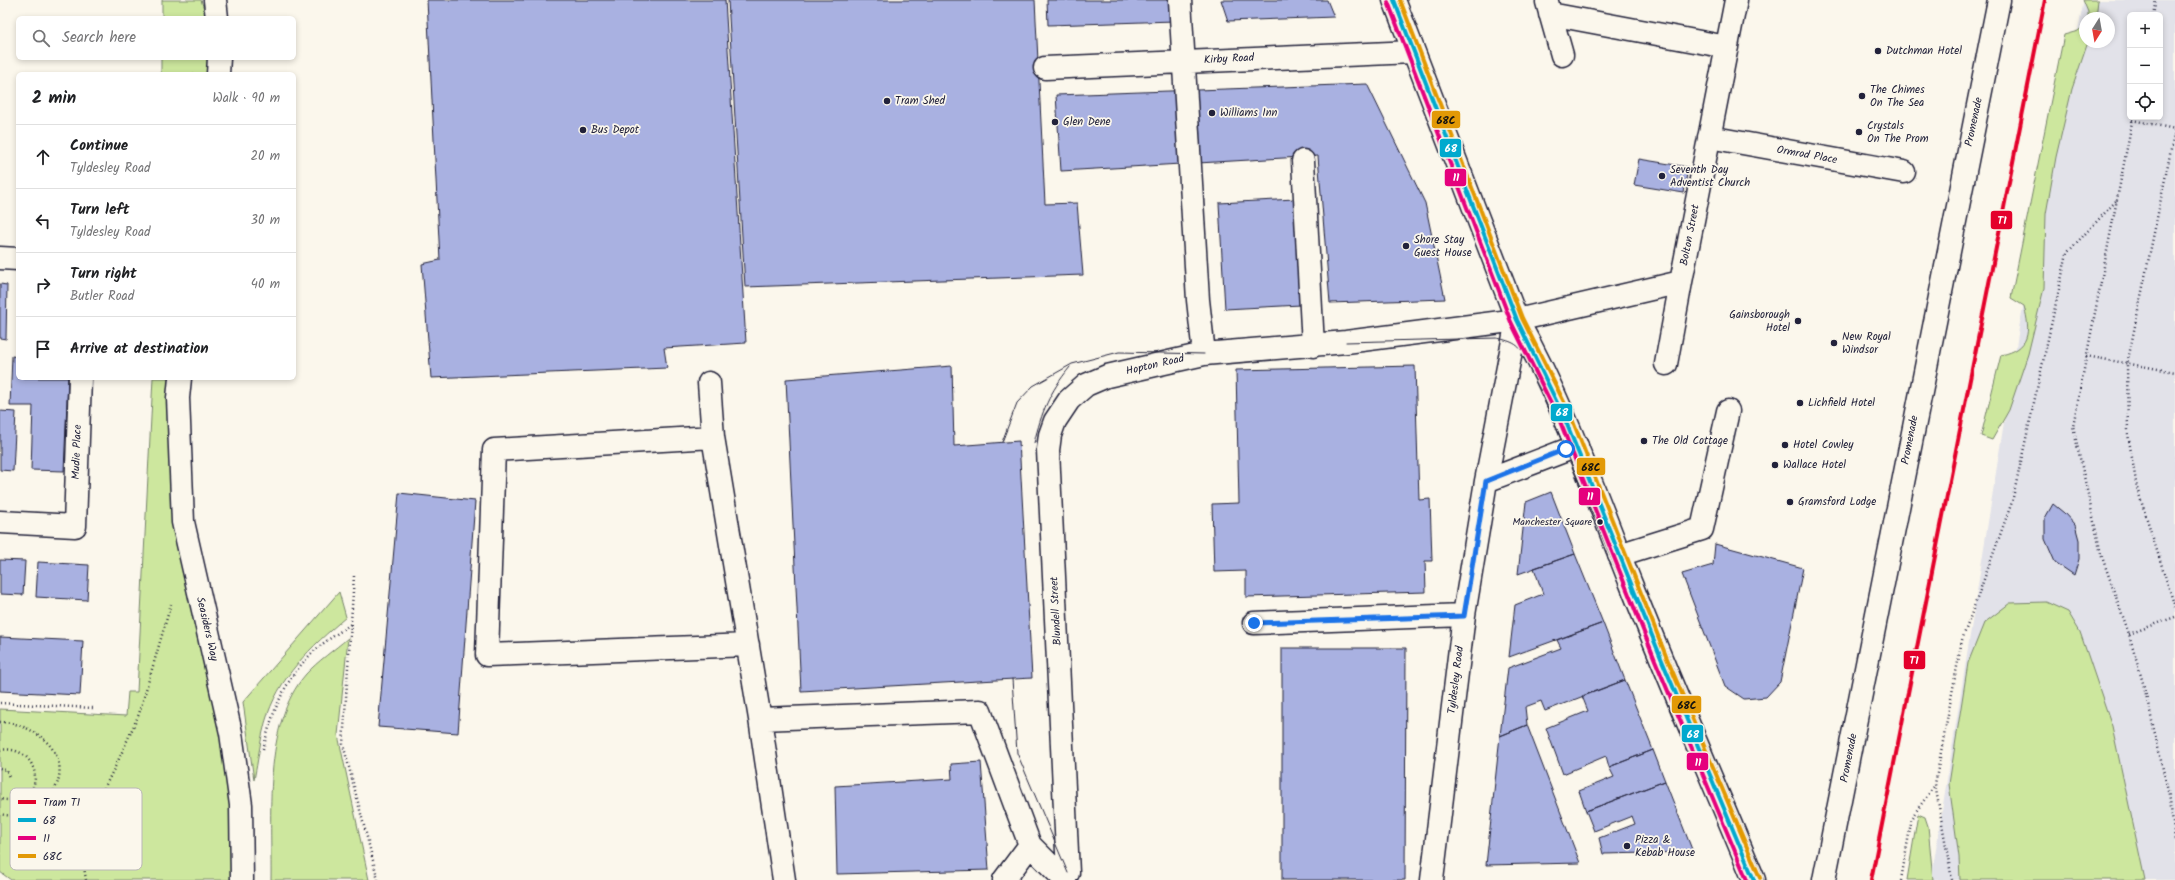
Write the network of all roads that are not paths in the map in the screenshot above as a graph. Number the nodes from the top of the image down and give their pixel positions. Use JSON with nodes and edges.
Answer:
{"nodes":[{"id":1,"x":215,"y":0,"type":"edge"},
{"id":2,"x":1180,"y":0,"type":"edge"},
{"id":3,"x":1394,"y":0,"type":"edge"},
{"id":4,"x":1736,"y":0,"type":"edge"},
{"id":5,"x":1999,"y":0,"type":"edge"},
{"id":6,"x":1548,"y":7,"type":"edge"},
{"id":7,"x":217,"y":16,"type":"edge"},
{"id":8,"x":1727,"y":47,"type":"junction"},
{"id":9,"x":1413,"y":52,"type":"junction"},
{"id":10,"x":1562,"y":55,"type":"dead end"},
{"id":11,"x":219,"y":60,"type":"edge"},
{"id":12,"x":1183,"y":61,"type":"junction"},
{"id":13,"x":1045,"y":68,"type":"dead end"},
{"id":14,"x":218,"y":72,"type":"edge"},
{"id":15,"x":1709,"y":137,"type":"junction"},
{"id":16,"x":1303,"y":161,"type":"dead end"},
{"id":17,"x":1904,"y":172,"type":"dead end"},
{"id":18,"x":0,"y":258,"type":"edge"},
{"id":19,"x":16,"y":259,"type":"edge"},
{"id":20,"x":1680,"y":282,"type":"junction"},
{"id":21,"x":1517,"y":320,"type":"junction"},
{"id":22,"x":1314,"y":346,"type":"junction"},
{"id":23,"x":1204,"y":354,"type":"junction"},
{"id":24,"x":1666,"y":364,"type":"dead end"},
{"id":25,"x":1107,"y":376,"type":"joint"},
{"id":26,"x":80,"y":380,"type":"edge"},
{"id":27,"x":180,"y":380,"type":"edge"},
{"id":28,"x":709,"y":383,"type":"dead end"},
{"id":29,"x":1728,"y":411,"type":"dead end"},
{"id":30,"x":713,"y":437,"type":"junction"},
{"id":31,"x":1577,"y":446,"type":"junction"},
{"id":32,"x":1486,"y":481,"type":"junction"},
{"id":33,"x":0,"y":522,"type":"edge"},
{"id":34,"x":1619,"y":555,"type":"junction"},
{"id":35,"x":1464,"y":616,"type":"junction"},
{"id":36,"x":1254,"y":623,"type":"dead end"},
{"id":37,"x":748,"y":645,"type":"junction"},
{"id":38,"x":760,"y":719,"type":"junction"},
{"id":39,"x":1030,"y":845,"type":"junction"},
{"id":40,"x":1067,"y":876,"type":"edge"},
{"id":41,"x":242,"y":880,"type":"edge"},
{"id":42,"x":784,"y":880,"type":"edge"},
{"id":43,"x":1004,"y":880,"type":"edge"},
{"id":44,"x":1432,"y":880,"type":"edge"},
{"id":45,"x":1754,"y":880,"type":"edge"},
{"id":46,"x":1824,"y":880,"type":"edge"}],
"edges":[{"from":1,"to":7,"type":"street"},
{"from":2,"to":12,"type":"street"},
{"from":3,"to":9,"type":"street"},
{"from":4,"to":8,"type":"street","name":"Bolton Street"},
{"from":5,"to":46,"type":"street","name":"Promenade"},
{"from":6,"to":8,"type":"street"},
{"from":6,"to":10,"type":"street"},
{"from":8,"to":15,"type":"street","name":"Bolton Street"},
{"from":9,"to":12,"type":"street","name":"Kirby Road"},
{"from":9,"to":21,"type":"street"},
{"from":11,"to":14,"type":"street"},
{"from":12,"to":13,"type":"street","name":"Kirby Road"},
{"from":12,"to":23,"type":"street"},
{"from":15,"to":17,"type":"street","name":"Ormrod Place"},
{"from":15,"to":20,"type":"street","name":"Bolton Street"},
{"from":16,"to":22,"type":"street"},
{"from":18,"to":19,"type":"street"},
{"from":20,"to":21,"type":"street"},
{"from":20,"to":24,"type":"street","name":"Bolton Street"},
{"from":21,"to":22,"type":"street","name":"Hopton Road"},
{"from":21,"to":31,"type":"street"},
{"from":21,"to":32,"type":"street","name":"Tyldesley Road"},
{"from":22,"to":23,"type":"street","name":"Hopton Road"},
{"from":23,"to":25,"type":"street","name":"Hopton Road"},
{"from":25,"to":40,"type":"street","name":"Blundell Street"},
{"from":26,"to":33,"type":"street","name":"Mudie Place"},
{"from":27,"to":41,"type":"street","name":"Seasiders Way"},
{"from":28,"to":30,"type":"street"},
{"from":29,"to":34,"type":"street"},
{"from":30,"to":37,"type":"street"},
{"from":30,"to":37,"type":"street"},
{"from":31,"to":32,"type":"street"},
{"from":31,"to":34,"type":"street"},
{"from":32,"to":35,"type":"street","name":"Tyldesley Road"},
{"from":34,"to":45,"type":"street"},
{"from":35,"to":36,"type":"street"},
{"from":35,"to":44,"type":"street","name":"Tyldesley Road"},
{"from":37,"to":38,"type":"street"},
{"from":38,"to":39,"type":"street"},
{"from":38,"to":42,"type":"street"},
{"from":39,"to":40,"type":"street"},
{"from":39,"to":43,"type":"street"}]}
